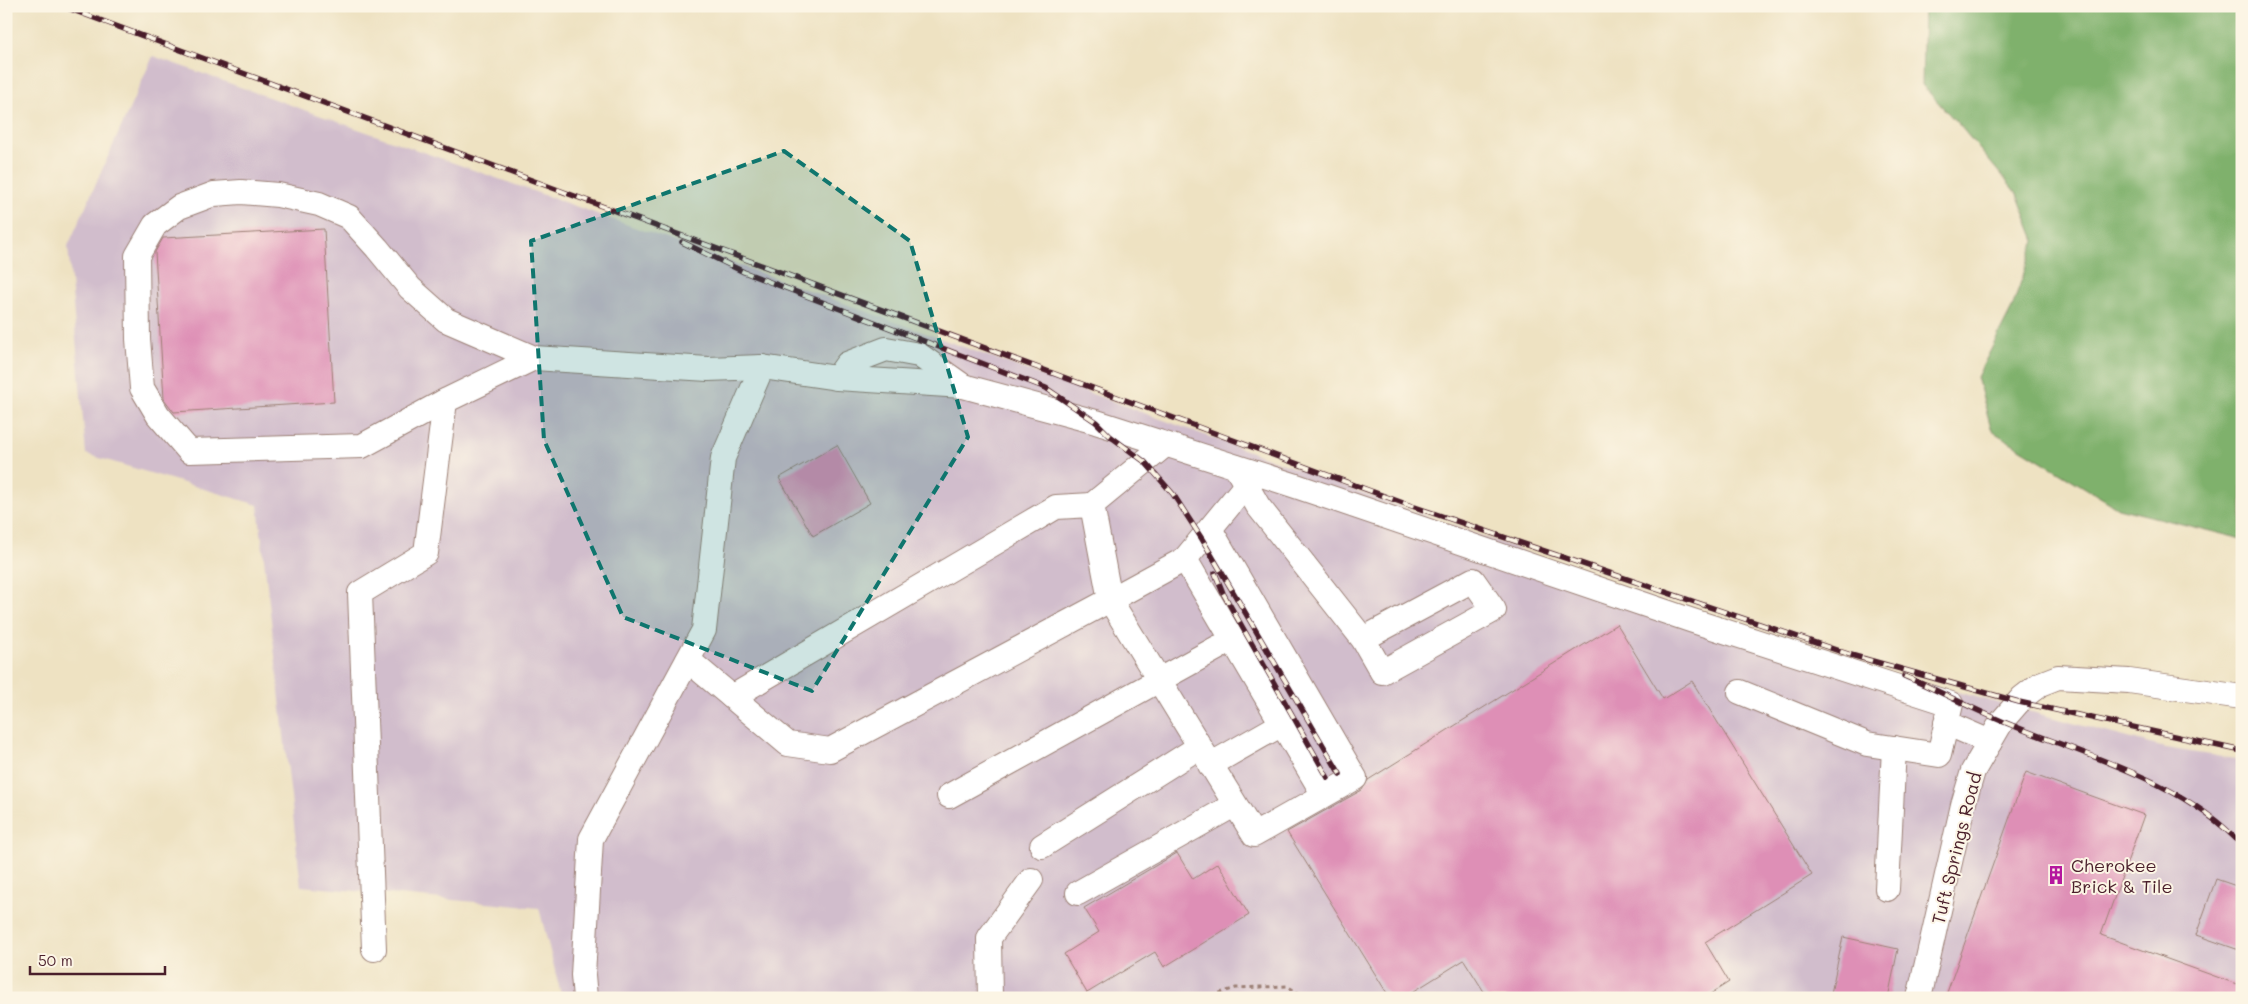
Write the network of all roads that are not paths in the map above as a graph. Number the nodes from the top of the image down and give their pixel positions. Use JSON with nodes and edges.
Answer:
{"nodes":[{"id":1,"x":534,"y":358,"type":"junction"},
{"id":2,"x":762,"y":367,"type":"junction"},
{"id":3,"x":837,"y":378,"type":"junction"},
{"id":4,"x":963,"y":386,"type":"junction"},
{"id":5,"x":446,"y":400,"type":"junction"},
{"id":6,"x":1165,"y":445,"type":"junction"},
{"id":7,"x":1241,"y":476,"type":"junction"},
{"id":8,"x":1092,"y":505,"type":"junction"},
{"id":9,"x":1210,"y":529,"type":"junction"},
{"id":10,"x":1185,"y":559,"type":"junction"},
{"id":11,"x":1110,"y":600,"type":"junction"},
{"id":12,"x":1363,"y":639,"type":"junction"},
{"id":13,"x":1219,"y":647,"type":"dead end"},
{"id":14,"x":688,"y":660,"type":"junction"},
{"id":15,"x":1159,"y":680,"type":"junction"},
{"id":16,"x":1740,"y":692,"type":"dead end"},
{"id":17,"x":732,"y":697,"type":"junction"},
{"id":18,"x":2242,"y":697,"type":"edge"},
{"id":19,"x":1946,"y":723,"type":"junction"},
{"id":20,"x":1275,"y":728,"type":"dead end"},
{"id":21,"x":1990,"y":742,"type":"junction"},
{"id":22,"x":1894,"y":748,"type":"junction"},
{"id":23,"x":1205,"y":756,"type":"junction"},
{"id":24,"x":1324,"y":795,"type":"junction"},
{"id":25,"x":949,"y":796,"type":"dead end"},
{"id":26,"x":1234,"y":804,"type":"junction"},
{"id":27,"x":1042,"y":846,"type":"dead end"},
{"id":28,"x":1031,"y":880,"type":"dead end"},
{"id":29,"x":1887,"y":889,"type":"dead end"},
{"id":30,"x":1078,"y":893,"type":"dead end"},
{"id":31,"x":374,"y":949,"type":"dead end"},
{"id":32,"x":585,"y":998,"type":"edge"},
{"id":33,"x":990,"y":998,"type":"edge"},
{"id":34,"x":1919,"y":998,"type":"edge"}],
"edges":[{"from":1,"to":2,"type":"street"},
{"from":1,"to":5,"type":"street"},
{"from":1,"to":5,"type":"street"},
{"from":2,"to":3,"type":"street"},
{"from":2,"to":14,"type":"street"},
{"from":3,"to":4,"type":"street"},
{"from":3,"to":4,"type":"street"},
{"from":4,"to":6,"type":"street"},
{"from":5,"to":31,"type":"street"},
{"from":6,"to":7,"type":"street"},
{"from":6,"to":8,"type":"street"},
{"from":7,"to":9,"type":"street"},
{"from":7,"to":12,"type":"street"},
{"from":7,"to":19,"type":"street"},
{"from":8,"to":11,"type":"street"},
{"from":8,"to":17,"type":"street"},
{"from":9,"to":10,"type":"street"},
{"from":9,"to":24,"type":"street"},
{"from":10,"to":11,"type":"street"},
{"from":10,"to":24,"type":"street"},
{"from":11,"to":15,"type":"street"},
{"from":11,"to":17,"type":"street"},
{"from":12,"to":12,"type":"street"},
{"from":13,"to":15,"type":"street"},
{"from":14,"to":17,"type":"street"},
{"from":14,"to":32,"type":"street"},
{"from":15,"to":23,"type":"street"},
{"from":15,"to":25,"type":"street"},
{"from":16,"to":22,"type":"street"},
{"from":18,"to":21,"type":"street","name":"Tuft Springs Road"},
{"from":19,"to":21,"type":"street"},
{"from":19,"to":22,"type":"street"},
{"from":20,"to":23,"type":"street"},
{"from":21,"to":34,"type":"street","name":"Tuft Springs Road"},
{"from":22,"to":29,"type":"street"},
{"from":23,"to":26,"type":"street"},
{"from":23,"to":27,"type":"street"},
{"from":24,"to":26,"type":"street"},
{"from":26,"to":30,"type":"street"},
{"from":28,"to":33,"type":"street"}]}
